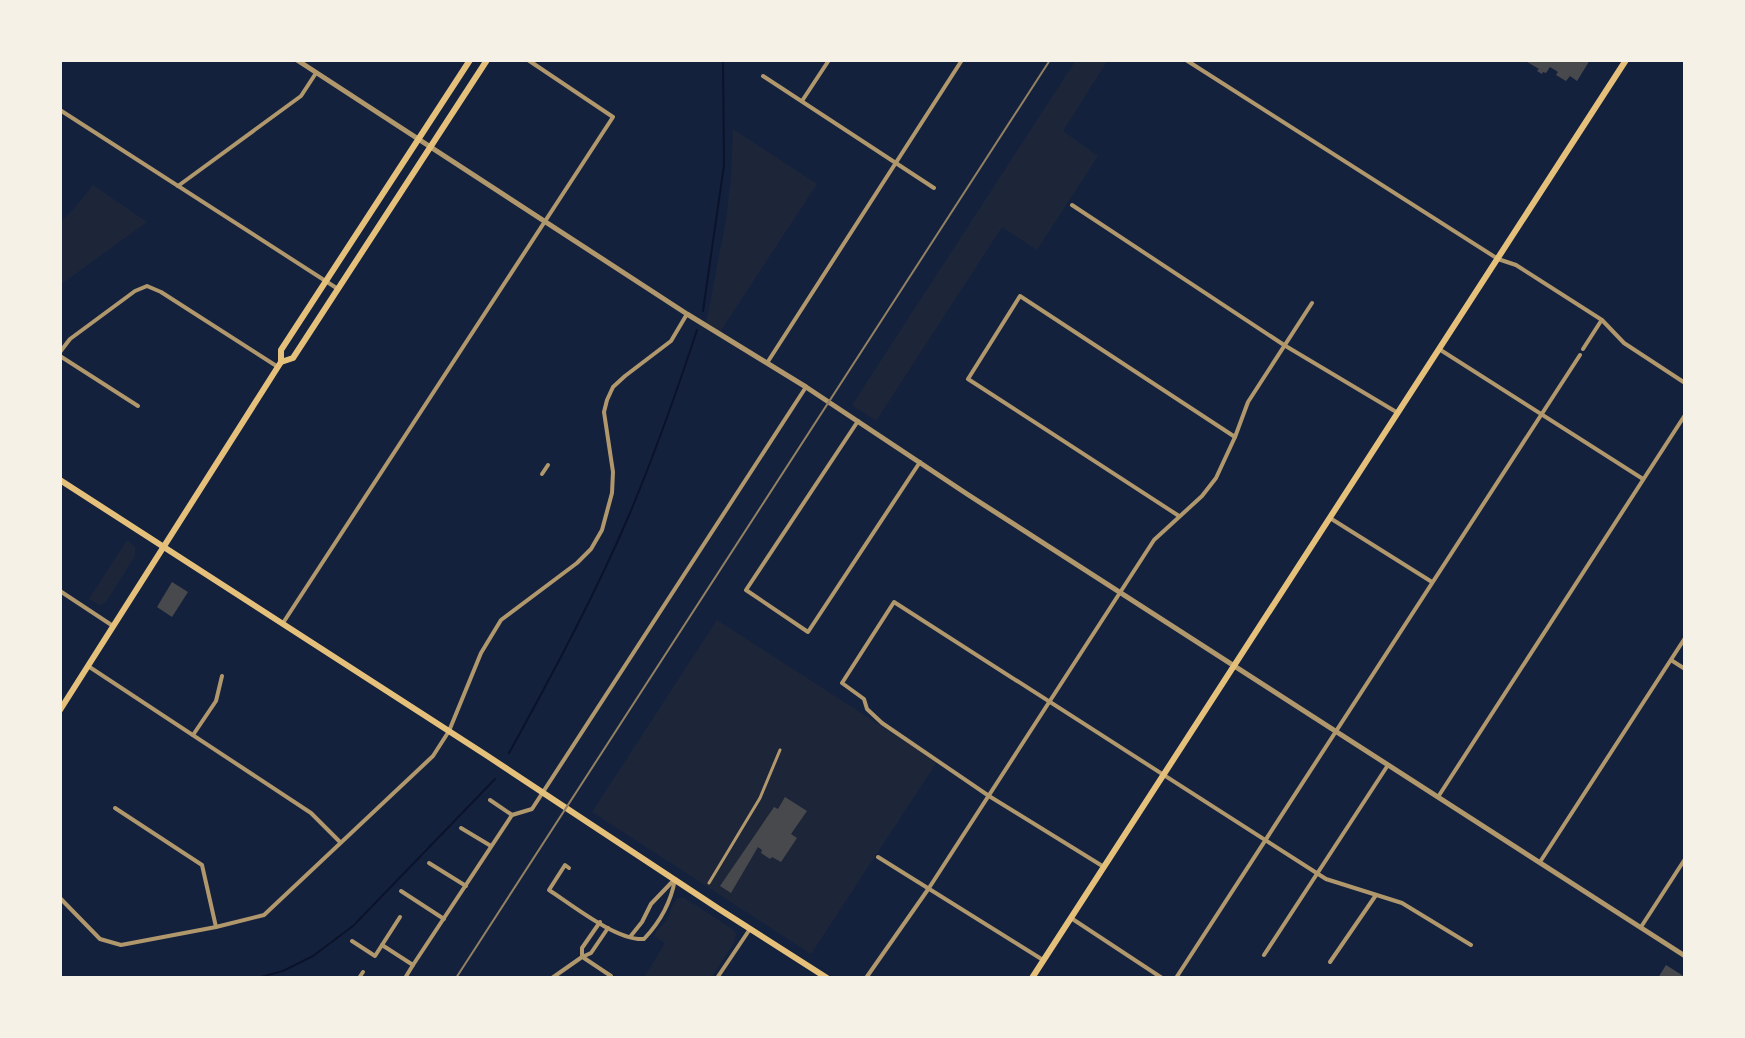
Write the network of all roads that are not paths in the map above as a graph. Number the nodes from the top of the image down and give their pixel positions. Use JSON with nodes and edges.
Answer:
{"nodes":[{"id":1,"x":297,"y":60,"type":"edge"},
{"id":2,"x":470,"y":60,"type":"edge"},
{"id":3,"x":487,"y":60,"type":"edge"},
{"id":4,"x":528,"y":60,"type":"edge"},
{"id":5,"x":829,"y":60,"type":"edge"},
{"id":6,"x":962,"y":60,"type":"edge"},
{"id":7,"x":1186,"y":60,"type":"edge"},
{"id":8,"x":1626,"y":60,"type":"edge"},
{"id":9,"x":316,"y":73,"type":"junction"},
{"id":10,"x":763,"y":76,"type":"dead end"},
{"id":11,"x":802,"y":101,"type":"junction"},
{"id":12,"x":60,"y":110,"type":"edge"},
{"id":13,"x":419,"y":138,"type":"junction"},
{"id":14,"x":431,"y":147,"type":"junction"},
{"id":15,"x":895,"y":162,"type":"junction"},
{"id":16,"x":178,"y":186,"type":"junction"},
{"id":17,"x":934,"y":188,"type":"dead end"},
{"id":18,"x":1072,"y":205,"type":"dead end"},
{"id":19,"x":546,"y":221,"type":"junction"},
{"id":20,"x":1498,"y":259,"type":"junction"},
{"id":21,"x":326,"y":281,"type":"junction"},
{"id":22,"x":338,"y":289,"type":"junction"},
{"id":23,"x":1312,"y":303,"type":"dead end"},
{"id":24,"x":687,"y":314,"type":"junction"},
{"id":25,"x":1602,"y":320,"type":"junction"},
{"id":26,"x":1284,"y":345,"type":"junction"},
{"id":27,"x":1439,"y":349,"type":"junction"},
{"id":28,"x":60,"y":354,"type":"edge"},
{"id":29,"x":767,"y":363,"type":"junction"},
{"id":30,"x":280,"y":364,"type":"junction"},
{"id":31,"x":1685,"y":383,"type":"edge"},
{"id":32,"x":806,"y":387,"type":"junction"},
{"id":33,"x":138,"y":406,"type":"dead end"},
{"id":34,"x":1398,"y":413,"type":"junction"},
{"id":35,"x":1541,"y":414,"type":"junction"},
{"id":36,"x":1685,"y":415,"type":"edge"},
{"id":37,"x":858,"y":421,"type":"junction"},
{"id":38,"x":1235,"y":437,"type":"junction"},
{"id":39,"x":920,"y":462,"type":"junction"},
{"id":40,"x":548,"y":465,"type":"dead end"},
{"id":41,"x":542,"y":474,"type":"dead end"},
{"id":42,"x":60,"y":480,"type":"edge"},
{"id":43,"x":1643,"y":480,"type":"junction"},
{"id":44,"x":1179,"y":516,"type":"junction"},
{"id":45,"x":1330,"y":518,"type":"junction"},
{"id":46,"x":163,"y":547,"type":"junction"},
{"id":47,"x":1432,"y":582,"type":"junction"},
{"id":48,"x":60,"y":591,"type":"edge"},
{"id":49,"x":1121,"y":592,"type":"junction"},
{"id":50,"x":283,"y":623,"type":"junction"},
{"id":51,"x":113,"y":626,"type":"junction"},
{"id":52,"x":1685,"y":638,"type":"edge"},
{"id":53,"x":1671,"y":660,"type":"junction"},
{"id":54,"x":88,"y":666,"type":"junction"},
{"id":55,"x":1234,"y":666,"type":"junction"},
{"id":56,"x":1685,"y":669,"type":"edge"},
{"id":57,"x":222,"y":676,"type":"dead end"},
{"id":58,"x":1050,"y":702,"type":"junction"},
{"id":59,"x":60,"y":710,"type":"edge"},
{"id":60,"x":449,"y":731,"type":"junction"},
{"id":61,"x":1335,"y":732,"type":"junction"},
{"id":62,"x":193,"y":735,"type":"junction"},
{"id":63,"x":780,"y":750,"type":"dead end"},
{"id":64,"x":1388,"y":765,"type":"junction"},
{"id":65,"x":1164,"y":775,"type":"junction"},
{"id":66,"x":543,"y":792,"type":"junction"},
{"id":67,"x":989,"y":796,"type":"junction"},
{"id":68,"x":1438,"y":797,"type":"junction"},
{"id":69,"x":490,"y":800,"type":"dead end"},
{"id":70,"x":115,"y":808,"type":"dead end"},
{"id":71,"x":512,"y":815,"type":"junction"},
{"id":72,"x":461,"y":828,"type":"dead end"},
{"id":73,"x":1266,"y":840,"type":"junction"},
{"id":74,"x":340,"y":842,"type":"junction"},
{"id":75,"x":491,"y":846,"type":"junction"},
{"id":76,"x":878,"y":857,"type":"dead end"},
{"id":77,"x":1685,"y":859,"type":"edge"},
{"id":78,"x":1540,"y":862,"type":"junction"},
{"id":79,"x":429,"y":863,"type":"dead end"},
{"id":80,"x":1104,"y":867,"type":"junction"},
{"id":81,"x":569,"y":868,"type":"dead end"},
{"id":82,"x":1317,"y":873,"type":"junction"},
{"id":83,"x":675,"y":879,"type":"junction"},
{"id":84,"x":709,"y":883,"type":"dead end"},
{"id":85,"x":466,"y":886,"type":"junction"},
{"id":86,"x":929,"y":888,"type":"junction"},
{"id":87,"x":401,"y":891,"type":"dead end"},
{"id":88,"x":1376,"y":895,"type":"junction"},
{"id":89,"x":60,"y":898,"type":"edge"},
{"id":90,"x":400,"y":917,"type":"dead end"},
{"id":91,"x":1071,"y":918,"type":"junction"},
{"id":92,"x":444,"y":919,"type":"junction"},
{"id":93,"x":600,"y":922,"type":"junction"},
{"id":94,"x":216,"y":927,"type":"junction"},
{"id":95,"x":1641,"y":927,"type":"junction"},
{"id":96,"x":608,"y":928,"type":"junction"},
{"id":97,"x":750,"y":929,"type":"junction"},
{"id":98,"x":629,"y":938,"type":"junction"},
{"id":99,"x":352,"y":941,"type":"dead end"},
{"id":100,"x":382,"y":945,"type":"junction"},
{"id":101,"x":1471,"y":945,"type":"dead end"},
{"id":102,"x":1264,"y":955,"type":"dead end"},
{"id":103,"x":1685,"y":956,"type":"edge"},
{"id":104,"x":582,"y":957,"type":"junction"},
{"id":105,"x":1043,"y":960,"type":"junction"},
{"id":106,"x":1330,"y":962,"type":"dead end"},
{"id":107,"x":413,"y":965,"type":"junction"},
{"id":108,"x":363,"y":972,"type":"dead end"},
{"id":109,"x":611,"y":976,"type":"edge"},
{"id":110,"x":359,"y":978,"type":"edge"},
{"id":111,"x":405,"y":978,"type":"edge"},
{"id":112,"x":552,"y":978,"type":"edge"},
{"id":113,"x":717,"y":978,"type":"edge"},
{"id":114,"x":827,"y":978,"type":"edge"},
{"id":115,"x":866,"y":978,"type":"edge"},
{"id":116,"x":1032,"y":978,"type":"edge"},
{"id":117,"x":1162,"y":978,"type":"edge"},
{"id":118,"x":1176,"y":978,"type":"edge"}],
"edges":[{"from":1,"to":9,"type":"street"},
{"from":2,"to":13,"type":"main road"},
{"from":3,"to":14,"type":"main road"},
{"from":4,"to":19,"type":"street"},
{"from":5,"to":11,"type":"street"},
{"from":6,"to":15,"type":"street"},
{"from":7,"to":20,"type":"street"},
{"from":8,"to":20,"type":"main road"},
{"from":9,"to":13,"type":"street"},
{"from":9,"to":16,"type":"street"},
{"from":10,"to":11,"type":"street"},
{"from":11,"to":15,"type":"street"},
{"from":12,"to":16,"type":"street"},
{"from":13,"to":14,"type":"street"},
{"from":13,"to":21,"type":"main road"},
{"from":14,"to":19,"type":"street"},
{"from":14,"to":22,"type":"main road"},
{"from":15,"to":17,"type":"street"},
{"from":15,"to":29,"type":"street"},
{"from":16,"to":21,"type":"street"},
{"from":18,"to":26,"type":"street"},
{"from":19,"to":24,"type":"street"},
{"from":19,"to":50,"type":"street"},
{"from":20,"to":25,"type":"street"},
{"from":20,"to":27,"type":"main road"},
{"from":21,"to":22,"type":"street"},
{"from":21,"to":30,"type":"main road"},
{"from":22,"to":30,"type":"main road"},
{"from":23,"to":26,"type":"street"},
{"from":24,"to":29,"type":"street"},
{"from":24,"to":60,"type":"street"},
{"from":25,"to":31,"type":"street"},
{"from":25,"to":35,"type":"street"},
{"from":26,"to":34,"type":"street"},
{"from":26,"to":38,"type":"street"},
{"from":27,"to":34,"type":"main road"},
{"from":27,"to":35,"type":"street"},
{"from":28,"to":30,"type":"street"},
{"from":28,"to":33,"type":"street"},
{"from":29,"to":32,"type":"street"},
{"from":30,"to":46,"type":"main road"},
{"from":32,"to":37,"type":"street"},
{"from":32,"to":66,"type":"street"},
{"from":34,"to":45,"type":"main road"},
{"from":35,"to":43,"type":"street"},
{"from":35,"to":47,"type":"street"},
{"from":36,"to":43,"type":"street"},
{"from":37,"to":39,"type":"street"},
{"from":37,"to":39,"type":"street"},
{"from":38,"to":44,"type":"street"},
{"from":38,"to":44,"type":"street"},
{"from":39,"to":49,"type":"street"},
{"from":40,"to":41,"type":"street"},
{"from":42,"to":46,"type":"main road"},
{"from":43,"to":68,"type":"street"},
{"from":44,"to":49,"type":"street"},
{"from":45,"to":47,"type":"street"},
{"from":45,"to":55,"type":"main road"},
{"from":46,"to":50,"type":"main road"},
{"from":46,"to":51,"type":"main road"},
{"from":47,"to":61,"type":"street"},
{"from":48,"to":51,"type":"street"},
{"from":49,"to":55,"type":"street"},
{"from":49,"to":58,"type":"street"},
{"from":50,"to":60,"type":"main road"},
{"from":51,"to":54,"type":"main road"},
{"from":52,"to":53,"type":"street"},
{"from":53,"to":56,"type":"street"},
{"from":53,"to":78,"type":"street"},
{"from":54,"to":59,"type":"main road"},
{"from":54,"to":62,"type":"street"},
{"from":55,"to":61,"type":"street"},
{"from":55,"to":65,"type":"main road"},
{"from":57,"to":62,"type":"street"},
{"from":58,"to":65,"type":"street"},
{"from":58,"to":67,"type":"street"},
{"from":58,"to":67,"type":"street"},
{"from":60,"to":66,"type":"main road"},
{"from":60,"to":74,"type":"street"},
{"from":61,"to":64,"type":"street"},
{"from":61,"to":73,"type":"street"},
{"from":62,"to":74,"type":"street"},
{"from":63,"to":84,"type":"street"},
{"from":64,"to":68,"type":"street"},
{"from":64,"to":82,"type":"street"},
{"from":65,"to":73,"type":"street"},
{"from":65,"to":80,"type":"main road"},
{"from":66,"to":71,"type":"street"},
{"from":66,"to":83,"type":"main road"},
{"from":67,"to":80,"type":"street"},
{"from":67,"to":86,"type":"street"},
{"from":68,"to":78,"type":"street"},
{"from":69,"to":71,"type":"street"},
{"from":70,"to":94,"type":"street"},
{"from":71,"to":75,"type":"street"},
{"from":72,"to":75,"type":"street"},
{"from":73,"to":82,"type":"street"},
{"from":73,"to":118,"type":"street"},
{"from":74,"to":94,"type":"street"},
{"from":75,"to":85,"type":"street"},
{"from":76,"to":86,"type":"street"},
{"from":77,"to":95,"type":"street"},
{"from":78,"to":95,"type":"street"},
{"from":79,"to":85,"type":"street"},
{"from":80,"to":91,"type":"main road"},
{"from":81,"to":93,"type":"street"},
{"from":82,"to":88,"type":"street"},
{"from":82,"to":102,"type":"street"},
{"from":83,"to":97,"type":"main road"},
{"from":83,"to":98,"type":"street"},
{"from":83,"to":98,"type":"street"},
{"from":85,"to":92,"type":"street"},
{"from":86,"to":105,"type":"street"},
{"from":86,"to":115,"type":"street"},
{"from":87,"to":92,"type":"street"},
{"from":88,"to":101,"type":"street"},
{"from":88,"to":106,"type":"street"},
{"from":89,"to":94,"type":"street"},
{"from":90,"to":100,"type":"street"},
{"from":91,"to":105,"type":"main road"},
{"from":91,"to":117,"type":"street"},
{"from":92,"to":107,"type":"street"},
{"from":93,"to":96,"type":"street"},
{"from":93,"to":104,"type":"street"},
{"from":95,"to":103,"type":"street"},
{"from":96,"to":98,"type":"street"},
{"from":96,"to":104,"type":"street"},
{"from":97,"to":113,"type":"street"},
{"from":97,"to":114,"type":"main road"},
{"from":99,"to":100,"type":"street"},
{"from":100,"to":107,"type":"street"},
{"from":104,"to":109,"type":"street"},
{"from":104,"to":112,"type":"street"},
{"from":105,"to":116,"type":"main road"},
{"from":107,"to":111,"type":"street"},
{"from":108,"to":110,"type":"street"}]}
